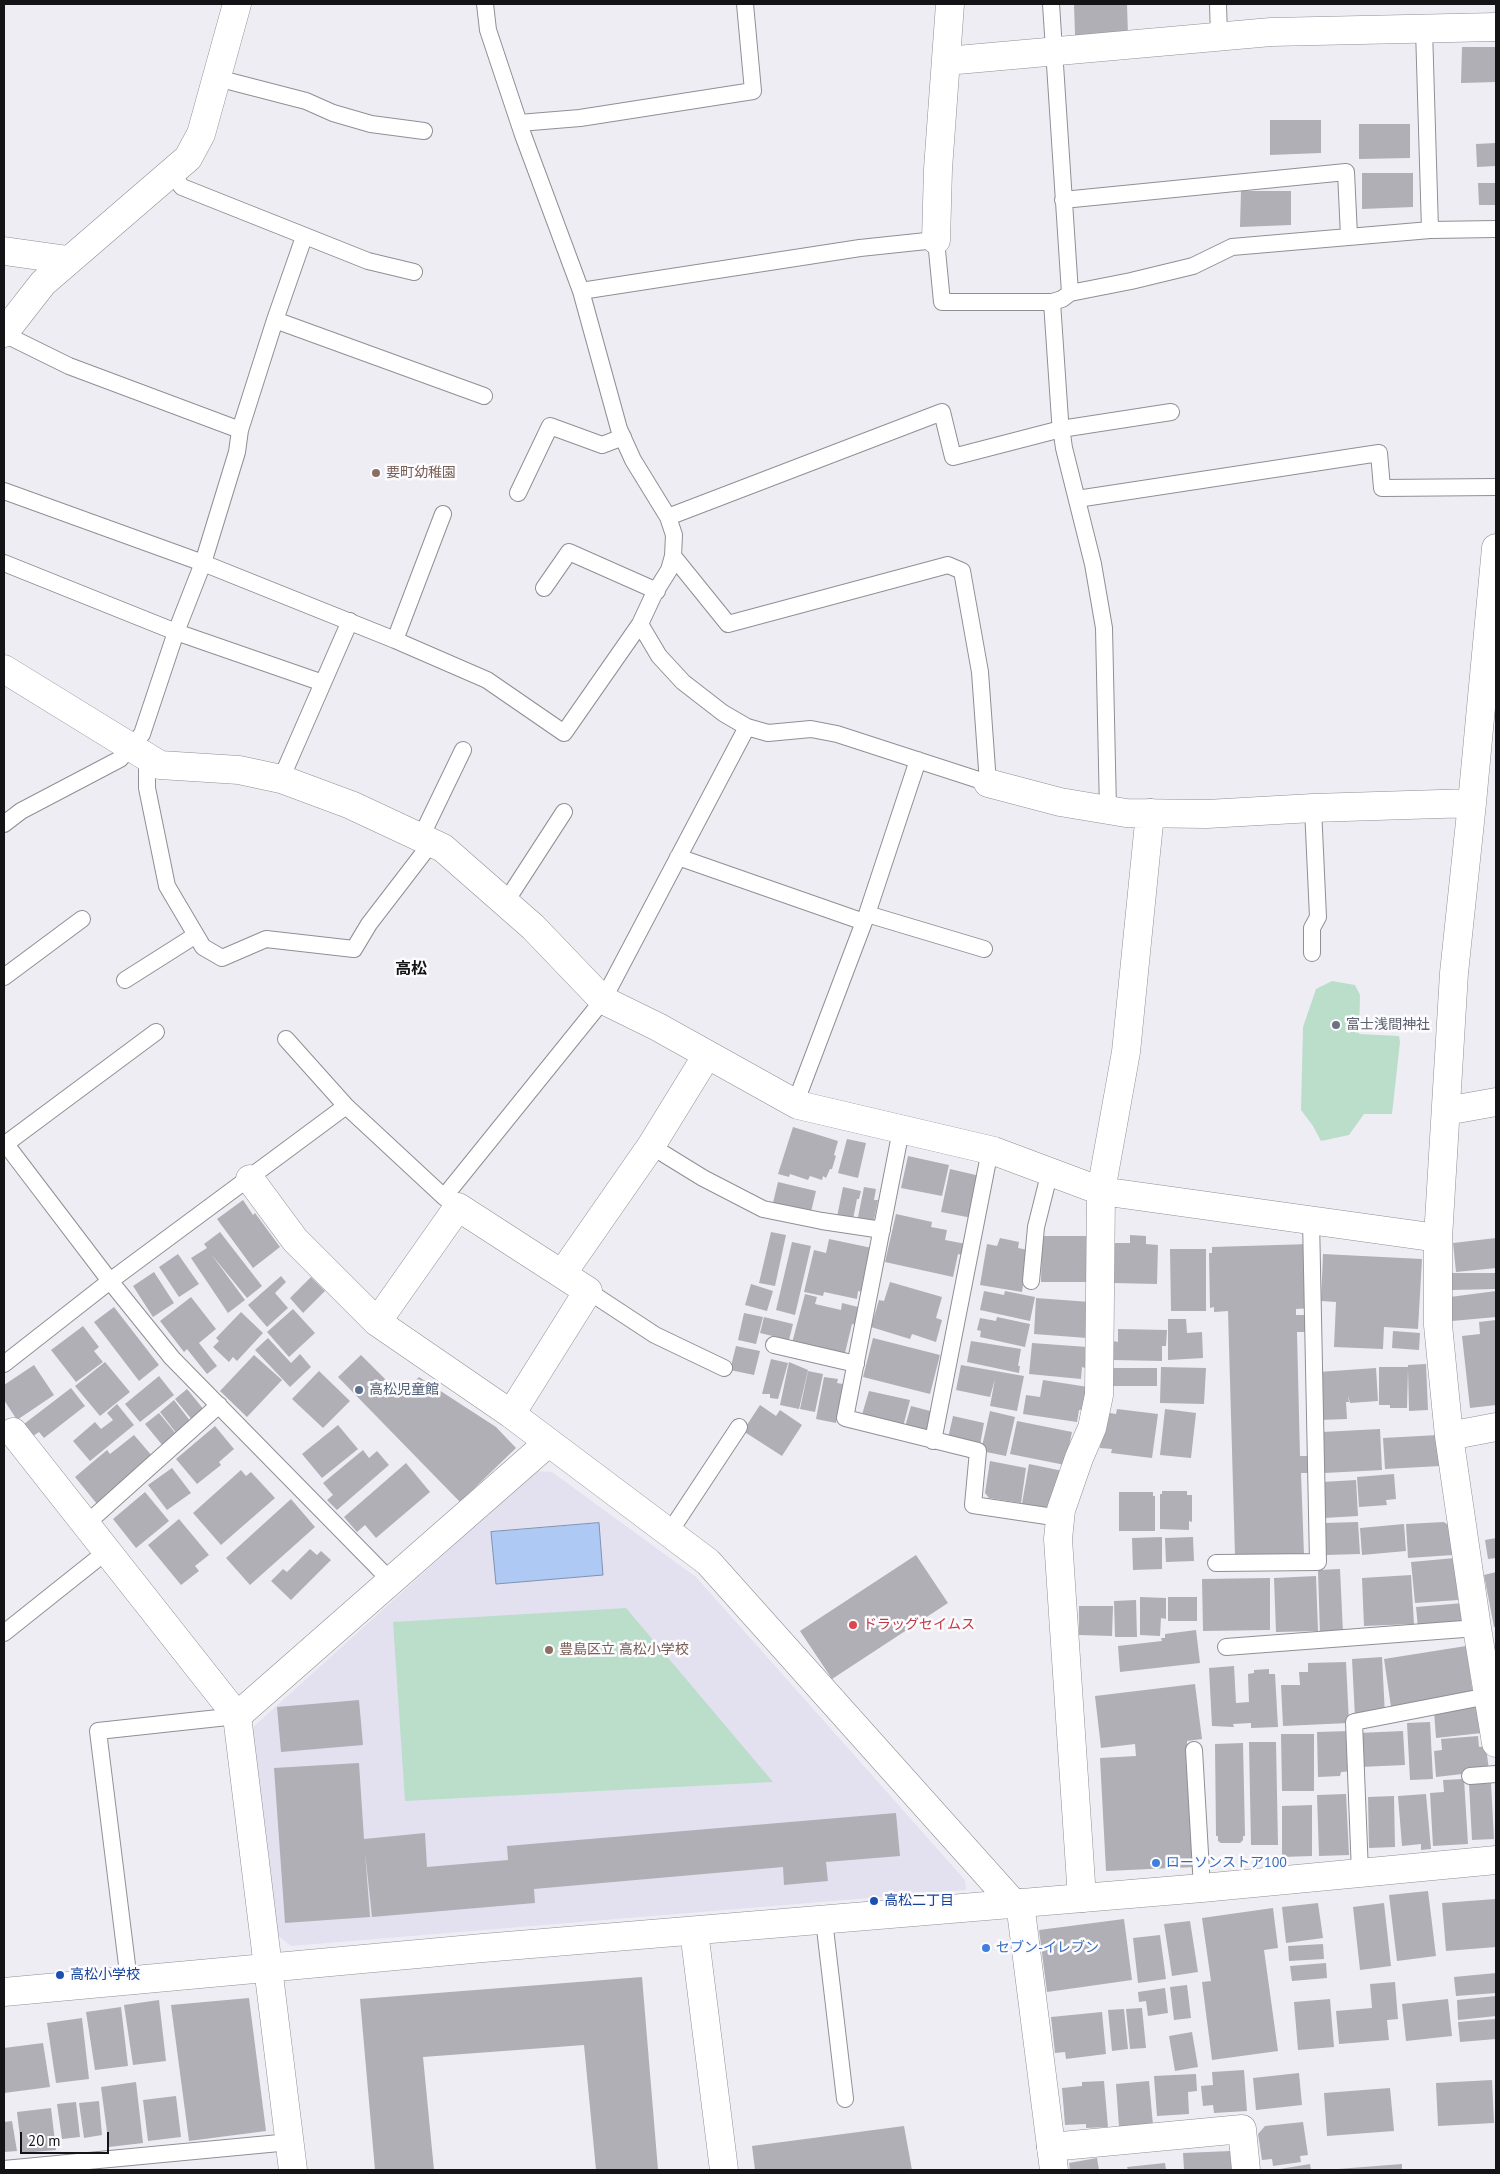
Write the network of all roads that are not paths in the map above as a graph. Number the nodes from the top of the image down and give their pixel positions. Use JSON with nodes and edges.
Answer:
{"nodes":[{"id":1,"x":237,"y":4,"type":"edge"},
{"id":2,"x":485,"y":4,"type":"edge"},
{"id":3,"x":745,"y":4,"type":"edge"},
{"id":4,"x":950,"y":4,"type":"edge"},
{"id":5,"x":1051,"y":4,"type":"edge"},
{"id":6,"x":1218,"y":4,"type":"edge"},
{"id":7,"x":1496,"y":27,"type":"edge"},
{"id":8,"x":1424,"y":29,"type":"junction"},
{"id":9,"x":1219,"y":37,"type":"junction"},
{"id":10,"x":1053,"y":50,"type":"junction"},
{"id":11,"x":946,"y":61,"type":"junction"},
{"id":12,"x":216,"y":78,"type":"junction"},
{"id":13,"x":519,"y":123,"type":"junction"},
{"id":14,"x":424,"y":131,"type":"dead end"},
{"id":15,"x":171,"y":173,"type":"junction"},
{"id":16,"x":1063,"y":200,"type":"junction"},
{"id":17,"x":1496,"y":229,"type":"edge"},
{"id":18,"x":1430,"y":230,"type":"junction"},
{"id":19,"x":1349,"y":236,"type":"junction"},
{"id":20,"x":304,"y":237,"type":"junction"},
{"id":21,"x":936,"y":240,"type":"junction"},
{"id":22,"x":4,"y":251,"type":"edge"},
{"id":23,"x":68,"y":260,"type":"junction"},
{"id":24,"x":414,"y":272,"type":"dead end"},
{"id":25,"x":581,"y":291,"type":"junction"},
{"id":26,"x":1070,"y":293,"type":"junction"},
{"id":27,"x":1052,"y":302,"type":"junction"},
{"id":28,"x":274,"y":320,"type":"junction"},
{"id":29,"x":4,"y":334,"type":"edge"},
{"id":30,"x":484,"y":396,"type":"dead end"},
{"id":31,"x":1171,"y":412,"type":"dead end"},
{"id":32,"x":1061,"y":429,"type":"junction"},
{"id":33,"x":240,"y":430,"type":"junction"},
{"id":34,"x":623,"y":437,"type":"junction"},
{"id":35,"x":1496,"y":487,"type":"edge"},
{"id":36,"x":4,"y":491,"type":"edge"},
{"id":37,"x":518,"y":493,"type":"dead end"},
{"id":38,"x":1077,"y":499,"type":"junction"},
{"id":39,"x":443,"y":514,"type":"dead end"},
{"id":40,"x":668,"y":517,"type":"junction"},
{"id":41,"x":1496,"y":548,"type":"edge"},
{"id":42,"x":673,"y":556,"type":"junction"},
{"id":43,"x":4,"y":563,"type":"edge"},
{"id":44,"x":202,"y":563,"type":"junction"},
{"id":45,"x":544,"y":588,"type":"dead end"},
{"id":46,"x":657,"y":590,"type":"junction"},
{"id":47,"x":350,"y":621,"type":"junction"},
{"id":48,"x":640,"y":624,"type":"junction"},
{"id":49,"x":176,"y":632,"type":"junction"},
{"id":50,"x":394,"y":640,"type":"junction"},
{"id":51,"x":4,"y":669,"type":"edge"},
{"id":52,"x":323,"y":683,"type":"junction"},
{"id":53,"x":747,"y":727,"type":"junction"},
{"id":54,"x":463,"y":750,"type":"dead end"},
{"id":55,"x":138,"y":753,"type":"junction"},
{"id":56,"x":918,"y":760,"type":"junction"},
{"id":57,"x":281,"y":779,"type":"junction"},
{"id":58,"x":988,"y":783,"type":"junction"},
{"id":59,"x":1481,"y":785,"type":"edge"},
{"id":60,"x":1313,"y":808,"type":"junction"},
{"id":61,"x":1108,"y":810,"type":"junction"},
{"id":62,"x":564,"y":812,"type":"dead end"},
{"id":63,"x":1150,"y":813,"type":"junction"},
{"id":64,"x":4,"y":824,"type":"edge"},
{"id":65,"x":426,"y":840,"type":"junction"},
{"id":66,"x":678,"y":857,"type":"junction"},
{"id":67,"x":505,"y":902,"type":"junction"},
{"id":68,"x":866,"y":918,"type":"junction"},
{"id":69,"x":82,"y":919,"type":"dead end"},
{"id":70,"x":196,"y":935,"type":"junction"},
{"id":71,"x":984,"y":949,"type":"dead end"},
{"id":72,"x":1312,"y":953,"type":"dead end"},
{"id":73,"x":4,"y":977,"type":"edge"},
{"id":74,"x":124,"y":980,"type":"dead end"},
{"id":75,"x":603,"y":1000,"type":"junction"},
{"id":76,"x":156,"y":1032,"type":"dead end"},
{"id":77,"x":286,"y":1039,"type":"dead end"},
{"id":78,"x":707,"y":1055,"type":"junction"},
{"id":79,"x":1496,"y":1102,"type":"edge"},
{"id":80,"x":795,"y":1104,"type":"junction"},
{"id":81,"x":346,"y":1106,"type":"junction"},
{"id":82,"x":1446,"y":1110,"type":"junction"},
{"id":83,"x":901,"y":1130,"type":"junction"},
{"id":84,"x":5,"y":1144,"type":"edge"},
{"id":85,"x":651,"y":1146,"type":"junction"},
{"id":86,"x":990,"y":1150,"type":"junction"},
{"id":87,"x":1050,"y":1171,"type":"junction"},
{"id":88,"x":250,"y":1179,"type":"junction"},
{"id":89,"x":1101,"y":1190,"type":"junction"},
{"id":90,"x":451,"y":1202,"type":"junction"},
{"id":91,"x":1311,"y":1220,"type":"junction"},
{"id":92,"x":882,"y":1230,"type":"junction"},
{"id":93,"x":1438,"y":1238,"type":"junction"},
{"id":94,"x":562,"y":1274,"type":"junction"},
{"id":95,"x":110,"y":1281,"type":"junction"},
{"id":96,"x":1031,"y":1281,"type":"dead end"},
{"id":97,"x":588,"y":1291,"type":"junction"},
{"id":98,"x":377,"y":1322,"type":"junction"},
{"id":99,"x":774,"y":1345,"type":"dead end"},
{"id":100,"x":4,"y":1364,"type":"edge"},
{"id":101,"x":856,"y":1364,"type":"junction"},
{"id":102,"x":724,"y":1368,"type":"dead end"},
{"id":103,"x":219,"y":1405,"type":"junction"},
{"id":104,"x":511,"y":1414,"type":"junction"},
{"id":105,"x":8,"y":1427,"type":"edge"},
{"id":106,"x":739,"y":1427,"type":"dead end"},
{"id":107,"x":1496,"y":1427,"type":"edge"},
{"id":108,"x":1449,"y":1436,"type":"junction"},
{"id":109,"x":933,"y":1441,"type":"junction"},
{"id":110,"x":548,"y":1443,"type":"junction"},
{"id":111,"x":1060,"y":1518,"type":"junction"},
{"id":112,"x":85,"y":1525,"type":"junction"},
{"id":113,"x":669,"y":1533,"type":"junction"},
{"id":114,"x":106,"y":1551,"type":"junction"},
{"id":115,"x":1216,"y":1563,"type":"dead end"},
{"id":116,"x":391,"y":1581,"type":"junction"},
{"id":117,"x":4,"y":1633,"type":"edge"},
{"id":118,"x":1484,"y":1635,"type":"edge"},
{"id":119,"x":1226,"y":1647,"type":"dead end"},
{"id":120,"x":1488,"y":1696,"type":"junction"},
{"id":121,"x":237,"y":1716,"type":"junction"},
{"id":122,"x":1496,"y":1743,"type":"edge"},
{"id":123,"x":1194,"y":1750,"type":"dead end"},
{"id":124,"x":1496,"y":1774,"type":"edge"},
{"id":125,"x":1470,"y":1776,"type":"dead end"},
{"id":126,"x":1496,"y":1860,"type":"edge"},
{"id":127,"x":1360,"y":1873,"type":"junction"},
{"id":128,"x":1202,"y":1888,"type":"junction"},
{"id":129,"x":1082,"y":1898,"type":"junction"},
{"id":130,"x":1017,"y":1904,"type":"junction"},
{"id":131,"x":824,"y":1920,"type":"junction"},
{"id":132,"x":694,"y":1931,"type":"junction"},
{"id":133,"x":268,"y":1968,"type":"junction"},
{"id":134,"x":129,"y":1981,"type":"junction"},
{"id":135,"x":4,"y":1992,"type":"edge"},
{"id":136,"x":845,"y":2098,"type":"dead end"},
{"id":137,"x":290,"y":2142,"type":"junction"},
{"id":138,"x":1052,"y":2159,"type":"edge"},
{"id":139,"x":4,"y":2169,"type":"edge"},
{"id":140,"x":293,"y":2170,"type":"edge"},
{"id":141,"x":724,"y":2170,"type":"edge"},
{"id":142,"x":1246,"y":2170,"type":"edge"}],
"edges":[{"from":1,"to":12,"type":"street"},
{"from":2,"to":13,"type":"lane"},
{"from":3,"to":13,"type":"lane"},
{"from":4,"to":11,"type":"street"},
{"from":5,"to":10,"type":"lane"},
{"from":6,"to":9,"type":"lane"},
{"from":7,"to":8,"type":"street"},
{"from":8,"to":9,"type":"street"},
{"from":8,"to":18,"type":"lane"},
{"from":9,"to":10,"type":"street"},
{"from":10,"to":11,"type":"street"},
{"from":10,"to":16,"type":"lane"},
{"from":11,"to":21,"type":"street"},
{"from":12,"to":14,"type":"lane"},
{"from":12,"to":15,"type":"street"},
{"from":13,"to":25,"type":"lane"},
{"from":15,"to":20,"type":"lane"},
{"from":15,"to":23,"type":"street"},
{"from":16,"to":19,"type":"lane"},
{"from":16,"to":26,"type":"lane"},
{"from":17,"to":18,"type":"lane"},
{"from":18,"to":19,"type":"lane"},
{"from":19,"to":26,"type":"lane"},
{"from":20,"to":24,"type":"lane"},
{"from":20,"to":28,"type":"lane"},
{"from":21,"to":25,"type":"lane"},
{"from":21,"to":27,"type":"lane"},
{"from":22,"to":23,"type":"street"},
{"from":23,"to":29,"type":"street"},
{"from":25,"to":34,"type":"lane"},
{"from":26,"to":27,"type":"lane"},
{"from":27,"to":32,"type":"lane"},
{"from":28,"to":30,"type":"lane"},
{"from":28,"to":33,"type":"lane"},
{"from":29,"to":33,"type":"lane"},
{"from":31,"to":32,"type":"lane"},
{"from":32,"to":38,"type":"lane"},
{"from":32,"to":40,"type":"lane"},
{"from":33,"to":44,"type":"lane"},
{"from":34,"to":37,"type":"lane"},
{"from":34,"to":40,"type":"lane"},
{"from":35,"to":38,"type":"lane"},
{"from":36,"to":44,"type":"lane"},
{"from":38,"to":61,"type":"lane"},
{"from":39,"to":50,"type":"lane"},
{"from":40,"to":42,"type":"lane"},
{"from":41,"to":59,"type":"street"},
{"from":42,"to":46,"type":"lane"},
{"from":42,"to":58,"type":"lane"},
{"from":43,"to":49,"type":"lane"},
{"from":44,"to":47,"type":"lane"},
{"from":44,"to":49,"type":"lane"},
{"from":45,"to":46,"type":"lane"},
{"from":46,"to":48,"type":"lane"},
{"from":47,"to":50,"type":"lane"},
{"from":47,"to":52,"type":"lane"},
{"from":48,"to":50,"type":"lane"},
{"from":48,"to":53,"type":"lane"},
{"from":49,"to":52,"type":"lane"},
{"from":49,"to":55,"type":"lane"},
{"from":51,"to":55,"type":"street"},
{"from":52,"to":57,"type":"lane"},
{"from":53,"to":56,"type":"lane"},
{"from":53,"to":66,"type":"lane"},
{"from":54,"to":65,"type":"lane"},
{"from":55,"to":57,"type":"street"},
{"from":55,"to":64,"type":"lane"},
{"from":55,"to":70,"type":"lane"},
{"from":56,"to":58,"type":"lane"},
{"from":56,"to":68,"type":"lane"},
{"from":57,"to":65,"type":"street"},
{"from":58,"to":61,"type":"street"},
{"from":59,"to":60,"type":"street"},
{"from":59,"to":82,"type":"street"},
{"from":60,"to":63,"type":"street"},
{"from":60,"to":72,"type":"lane"},
{"from":61,"to":63,"type":"street"},
{"from":62,"to":67,"type":"lane"},
{"from":63,"to":89,"type":"street"},
{"from":65,"to":67,"type":"street"},
{"from":65,"to":70,"type":"lane"},
{"from":66,"to":68,"type":"lane"},
{"from":66,"to":75,"type":"lane"},
{"from":67,"to":75,"type":"street"},
{"from":68,"to":71,"type":"lane"},
{"from":68,"to":80,"type":"lane"},
{"from":69,"to":73,"type":"lane"},
{"from":70,"to":74,"type":"lane"},
{"from":75,"to":78,"type":"street"},
{"from":75,"to":90,"type":"lane"},
{"from":76,"to":84,"type":"lane"},
{"from":77,"to":81,"type":"lane"},
{"from":78,"to":80,"type":"street"},
{"from":78,"to":85,"type":"street"},
{"from":79,"to":82,"type":"street"},
{"from":80,"to":83,"type":"street"},
{"from":81,"to":88,"type":"lane"},
{"from":81,"to":90,"type":"lane"},
{"from":82,"to":93,"type":"street"},
{"from":83,"to":86,"type":"street"},
{"from":83,"to":92,"type":"lane"},
{"from":84,"to":95,"type":"lane"},
{"from":85,"to":92,"type":"lane"},
{"from":85,"to":94,"type":"street"},
{"from":86,"to":87,"type":"street"},
{"from":86,"to":109,"type":"lane"},
{"from":87,"to":89,"type":"street"},
{"from":87,"to":96,"type":"lane"},
{"from":88,"to":95,"type":"lane"},
{"from":88,"to":98,"type":"street"},
{"from":89,"to":91,"type":"street"},
{"from":89,"to":111,"type":"street"},
{"from":90,"to":94,"type":"street"},
{"from":90,"to":98,"type":"street"},
{"from":91,"to":93,"type":"street"},
{"from":91,"to":115,"type":"lane"},
{"from":92,"to":101,"type":"lane"},
{"from":93,"to":108,"type":"street"},
{"from":94,"to":97,"type":"street"},
{"from":95,"to":100,"type":"lane"},
{"from":95,"to":103,"type":"lane"},
{"from":97,"to":102,"type":"lane"},
{"from":97,"to":104,"type":"street"},
{"from":98,"to":104,"type":"street"},
{"from":99,"to":101,"type":"lane"},
{"from":101,"to":109,"type":"lane"},
{"from":103,"to":112,"type":"lane"},
{"from":103,"to":116,"type":"lane"},
{"from":104,"to":110,"type":"street"},
{"from":105,"to":112,"type":"street"},
{"from":106,"to":113,"type":"lane"},
{"from":107,"to":108,"type":"street"},
{"from":108,"to":118,"type":"street"},
{"from":109,"to":111,"type":"lane"},
{"from":110,"to":113,"type":"street"},
{"from":110,"to":116,"type":"street"},
{"from":111,"to":129,"type":"street"},
{"from":112,"to":114,"type":"street"},
{"from":113,"to":130,"type":"street"},
{"from":114,"to":117,"type":"lane"},
{"from":114,"to":121,"type":"street"},
{"from":116,"to":121,"type":"street"},
{"from":118,"to":119,"type":"lane"},
{"from":118,"to":120,"type":"street"},
{"from":120,"to":122,"type":"street"},
{"from":120,"to":127,"type":"lane"},
{"from":121,"to":133,"type":"street"},
{"from":121,"to":134,"type":"lane"},
{"from":123,"to":128,"type":"lane"},
{"from":124,"to":125,"type":"lane"},
{"from":126,"to":127,"type":"street"},
{"from":127,"to":128,"type":"street"},
{"from":128,"to":129,"type":"street"},
{"from":129,"to":130,"type":"street"},
{"from":130,"to":131,"type":"street"},
{"from":130,"to":138,"type":"street"},
{"from":131,"to":132,"type":"street"},
{"from":131,"to":136,"type":"lane"},
{"from":132,"to":133,"type":"street"},
{"from":132,"to":141,"type":"street"},
{"from":133,"to":134,"type":"street"},
{"from":133,"to":137,"type":"street"},
{"from":134,"to":135,"type":"street"},
{"from":137,"to":139,"type":"lane"},
{"from":137,"to":140,"type":"street"},
{"from":138,"to":142,"type":"street"}]}
